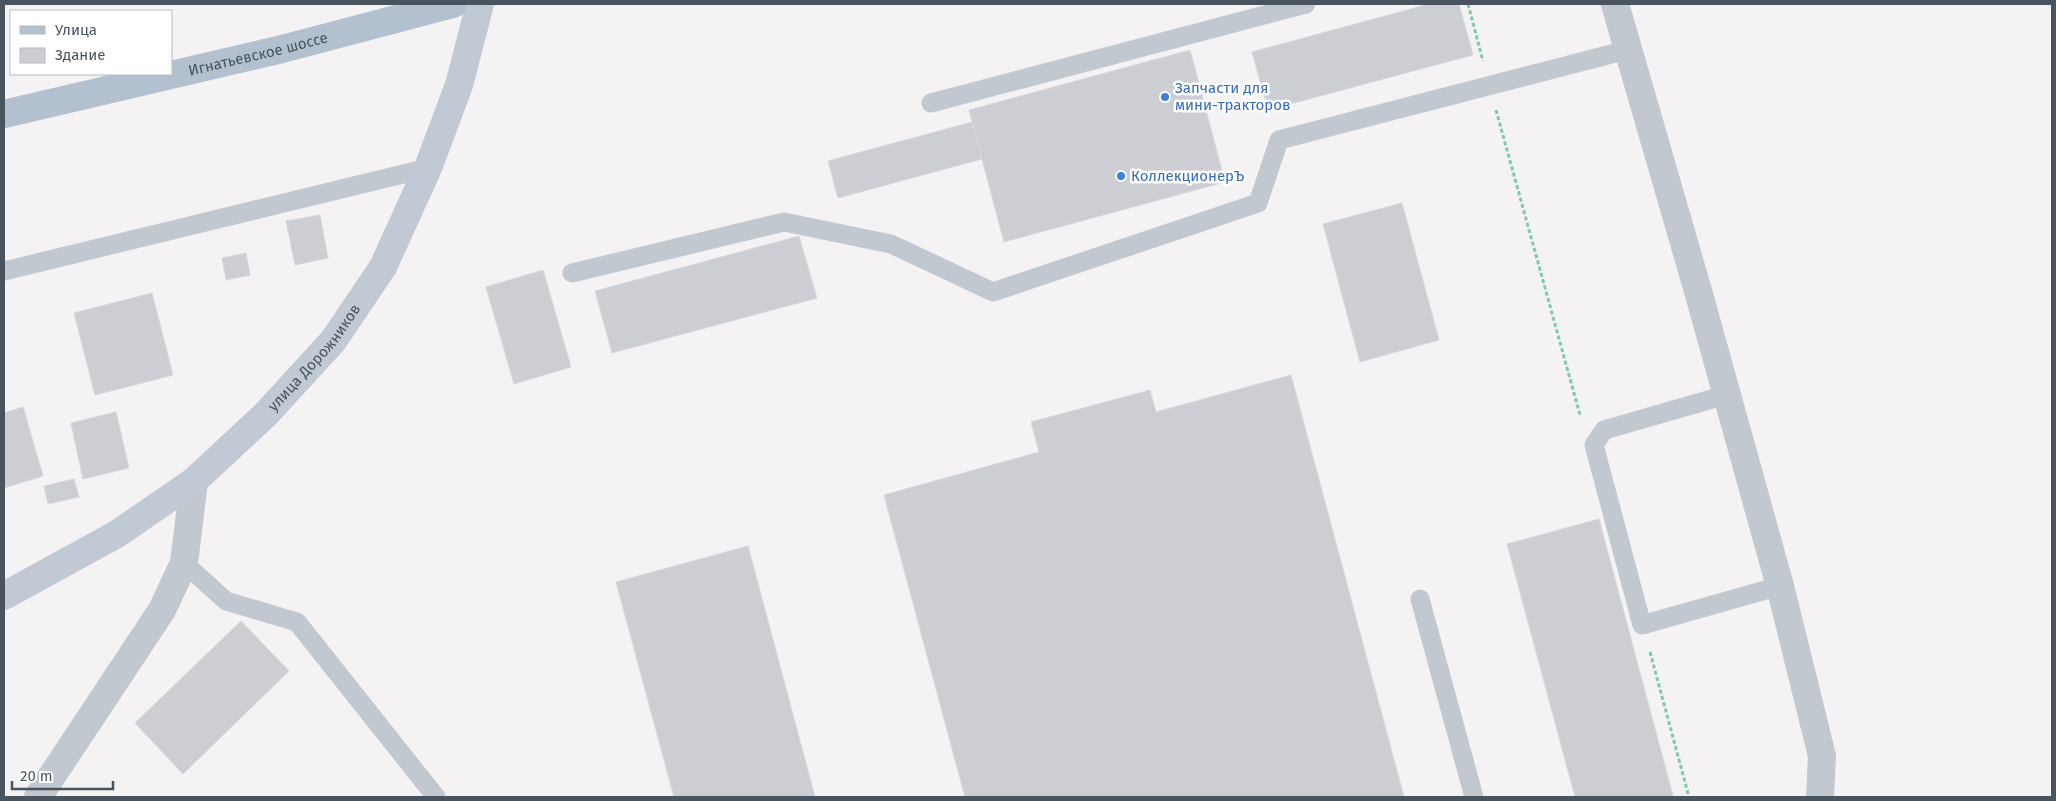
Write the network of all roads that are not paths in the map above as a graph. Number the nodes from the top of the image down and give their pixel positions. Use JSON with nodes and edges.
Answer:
{"nodes":[{"id":1,"x":453,"y":4,"type":"edge"},
{"id":2,"x":480,"y":4,"type":"edge"},
{"id":3,"x":1306,"y":4,"type":"edge"},
{"id":4,"x":1615,"y":4,"type":"edge"},
{"id":5,"x":1627,"y":50,"type":"junction"},
{"id":6,"x":171,"y":75,"type":"edge"},
{"id":7,"x":172,"y":75,"type":"edge"},
{"id":8,"x":931,"y":103,"type":"dead end"},
{"id":9,"x":4,"y":114,"type":"edge"},
{"id":10,"x":428,"y":168,"type":"junction"},
{"id":11,"x":4,"y":271,"type":"edge"},
{"id":12,"x":572,"y":273,"type":"dead end"},
{"id":13,"x":1726,"y":395,"type":"junction"},
{"id":14,"x":194,"y":481,"type":"junction"},
{"id":15,"x":184,"y":564,"type":"junction"},
{"id":16,"x":1780,"y":586,"type":"junction"},
{"id":17,"x":4,"y":596,"type":"edge"},
{"id":18,"x":1420,"y":599,"type":"dead end"},
{"id":19,"x":38,"y":797,"type":"edge"},
{"id":20,"x":436,"y":797,"type":"edge"},
{"id":21,"x":1474,"y":797,"type":"edge"},
{"id":22,"x":1820,"y":797,"type":"edge"}],
"edges":[{"from":1,"to":7,"type":"main road","name":"Игнатьевское шоссе"},
{"from":2,"to":10,"type":"street","name":"улица Дорожников"},
{"from":3,"to":8,"type":"lane"},
{"from":4,"to":5,"type":"street"},
{"from":5,"to":12,"type":"lane"},
{"from":5,"to":13,"type":"street"},
{"from":6,"to":9,"type":"main road","name":"Игнатьевское шоссе"},
{"from":10,"to":11,"type":"lane"},
{"from":10,"to":14,"type":"street","name":"улица Дорожников"},
{"from":13,"to":16,"type":"street"},
{"from":13,"to":16,"type":"lane"},
{"from":14,"to":15,"type":"street"},
{"from":14,"to":17,"type":"street","name":"улица Дорожников"},
{"from":15,"to":19,"type":"street"},
{"from":15,"to":20,"type":"lane"},
{"from":16,"to":22,"type":"street"},
{"from":18,"to":21,"type":"lane"}]}
